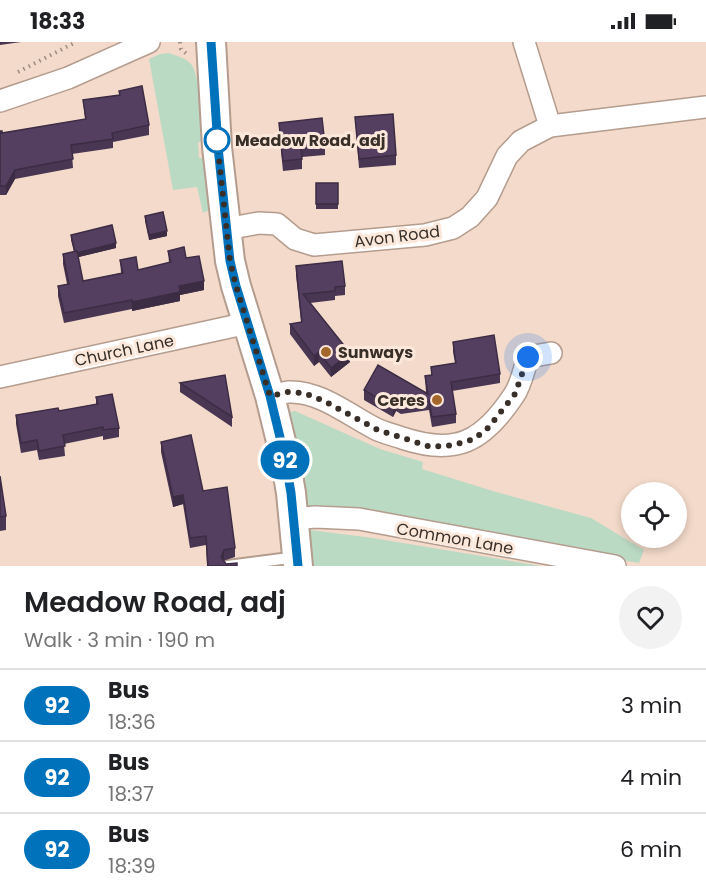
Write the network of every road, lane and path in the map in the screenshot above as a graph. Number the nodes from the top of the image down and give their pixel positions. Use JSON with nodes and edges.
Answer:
{"nodes":[{"id":1,"x":76,"y":42,"type":"edge"},
{"id":2,"x":211,"y":42,"type":"edge"},
{"id":3,"x":524,"y":42,"type":"edge"},
{"id":4,"x":138,"y":44,"type":"edge"},
{"id":5,"x":9,"y":76,"type":"dead end"},
{"id":6,"x":0,"y":101,"type":"edge"},
{"id":7,"x":706,"y":106,"type":"edge"},
{"id":8,"x":550,"y":126,"type":"junction"},
{"id":9,"x":226,"y":229,"type":"junction"},
{"id":10,"x":248,"y":323,"type":"junction"},
{"id":11,"x":551,"y":353,"type":"dead end"},
{"id":12,"x":0,"y":377,"type":"edge"},
{"id":13,"x":270,"y":396,"type":"junction"},
{"id":14,"x":294,"y":519,"type":"junction"},
{"id":15,"x":298,"y":562,"type":"edge"},
{"id":16,"x":228,"y":566,"type":"edge"},
{"id":17,"x":615,"y":566,"type":"edge"}],
"edges":[{"from":1,"to":5,"type":"path"},
{"from":2,"to":9,"type":"street"},
{"from":3,"to":8,"type":"street"},
{"from":4,"to":6,"type":"street"},
{"from":7,"to":8,"type":"street","name":"Avon Road"},
{"from":8,"to":9,"type":"street","name":"Avon Road"},
{"from":9,"to":10,"type":"street"},
{"from":10,"to":12,"type":"street","name":"Church Lane"},
{"from":10,"to":13,"type":"street"},
{"from":11,"to":13,"type":"street"},
{"from":13,"to":14,"type":"street"},
{"from":14,"to":15,"type":"street"},
{"from":14,"to":17,"type":"street","name":"Common Lane"},
{"from":15,"to":16,"type":"lane"}]}
